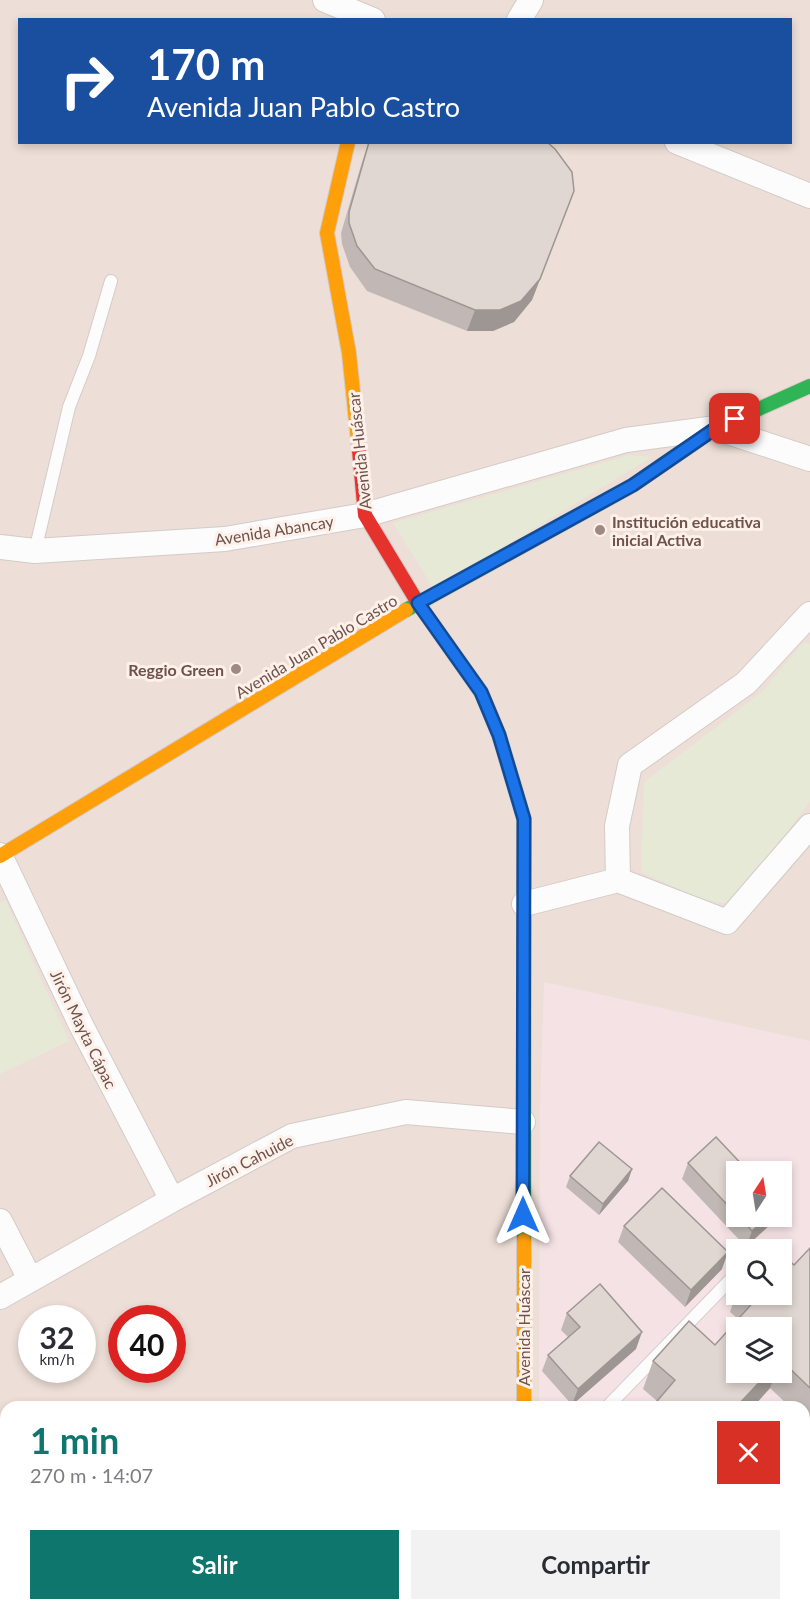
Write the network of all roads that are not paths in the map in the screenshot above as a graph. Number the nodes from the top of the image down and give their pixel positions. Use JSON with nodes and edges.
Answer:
{"nodes":[{"id":1,"x":325,"y":0,"type":"edge"},
{"id":2,"x":531,"y":0,"type":"edge"},
{"id":3,"x":368,"y":18,"type":"edge"},
{"id":4,"x":520,"y":18,"type":"edge"},
{"id":5,"x":348,"y":144,"type":"edge"},
{"id":6,"x":682,"y":144,"type":"edge"},
{"id":7,"x":810,"y":196,"type":"edge"},
{"id":8,"x":111,"y":281,"type":"dead end"},
{"id":9,"x":810,"y":386,"type":"edge"},
{"id":10,"x":716,"y":428,"type":"junction"},
{"id":11,"x":810,"y":459,"type":"edge"},
{"id":12,"x":365,"y":515,"type":"junction"},
{"id":13,"x":0,"y":547,"type":"edge"},
{"id":14,"x":35,"y":550,"type":"junction"},
{"id":15,"x":418,"y":603,"type":"junction"},
{"id":16,"x":806,"y":623,"type":"edge"},
{"id":17,"x":810,"y":826,"type":"edge"},
{"id":18,"x":0,"y":856,"type":"edge"},
{"id":19,"x":618,"y":880,"type":"junction"},
{"id":20,"x":524,"y":904,"type":"junction"},
{"id":21,"x":524,"y":1122,"type":"junction"},
{"id":22,"x":172,"y":1200,"type":"junction"},
{"id":23,"x":0,"y":1221,"type":"edge"},
{"id":24,"x":30,"y":1279,"type":"junction"},
{"id":25,"x":726,"y":1284,"type":"edge"},
{"id":26,"x":0,"y":1297,"type":"edge"},
{"id":27,"x":524,"y":1401,"type":"edge"},
{"id":28,"x":613,"y":1401,"type":"edge"}],
"edges":[{"from":1,"to":3,"type":"street"},
{"from":2,"to":4,"type":"street"},
{"from":5,"to":12,"type":"street","name":"Avenida Huáscar"},
{"from":6,"to":7,"type":"street"},
{"from":8,"to":14,"type":"lane"},
{"from":9,"to":10,"type":"street","name":"Avenida Juan Pablo Castro"},
{"from":10,"to":11,"type":"street"},
{"from":10,"to":12,"type":"street","name":"Avenida Abancay"},
{"from":10,"to":15,"type":"street","name":"Avenida Juan Pablo Castro"},
{"from":12,"to":14,"type":"street","name":"Avenida Abancay"},
{"from":12,"to":15,"type":"street","name":"Avenida Huáscar"},
{"from":13,"to":14,"type":"street","name":"Avenida Abancay"},
{"from":15,"to":18,"type":"street","name":"Avenida Juan Pablo Castro"},
{"from":15,"to":20,"type":"street","name":"Avenida Huáscar"},
{"from":16,"to":19,"type":"street"},
{"from":17,"to":19,"type":"street"},
{"from":18,"to":22,"type":"street","name":"Jirón Mayta Cápac"},
{"from":19,"to":20,"type":"street"},
{"from":20,"to":21,"type":"street","name":"Avenida Huáscar"},
{"from":21,"to":22,"type":"street","name":"Jirón Cahuide"},
{"from":21,"to":27,"type":"street","name":"Avenida Huáscar"},
{"from":22,"to":24,"type":"street","name":"Jirón Cahuide"},
{"from":23,"to":24,"type":"street"},
{"from":24,"to":26,"type":"street","name":"Jirón Cahuide"},
{"from":25,"to":28,"type":"lane"}]}
